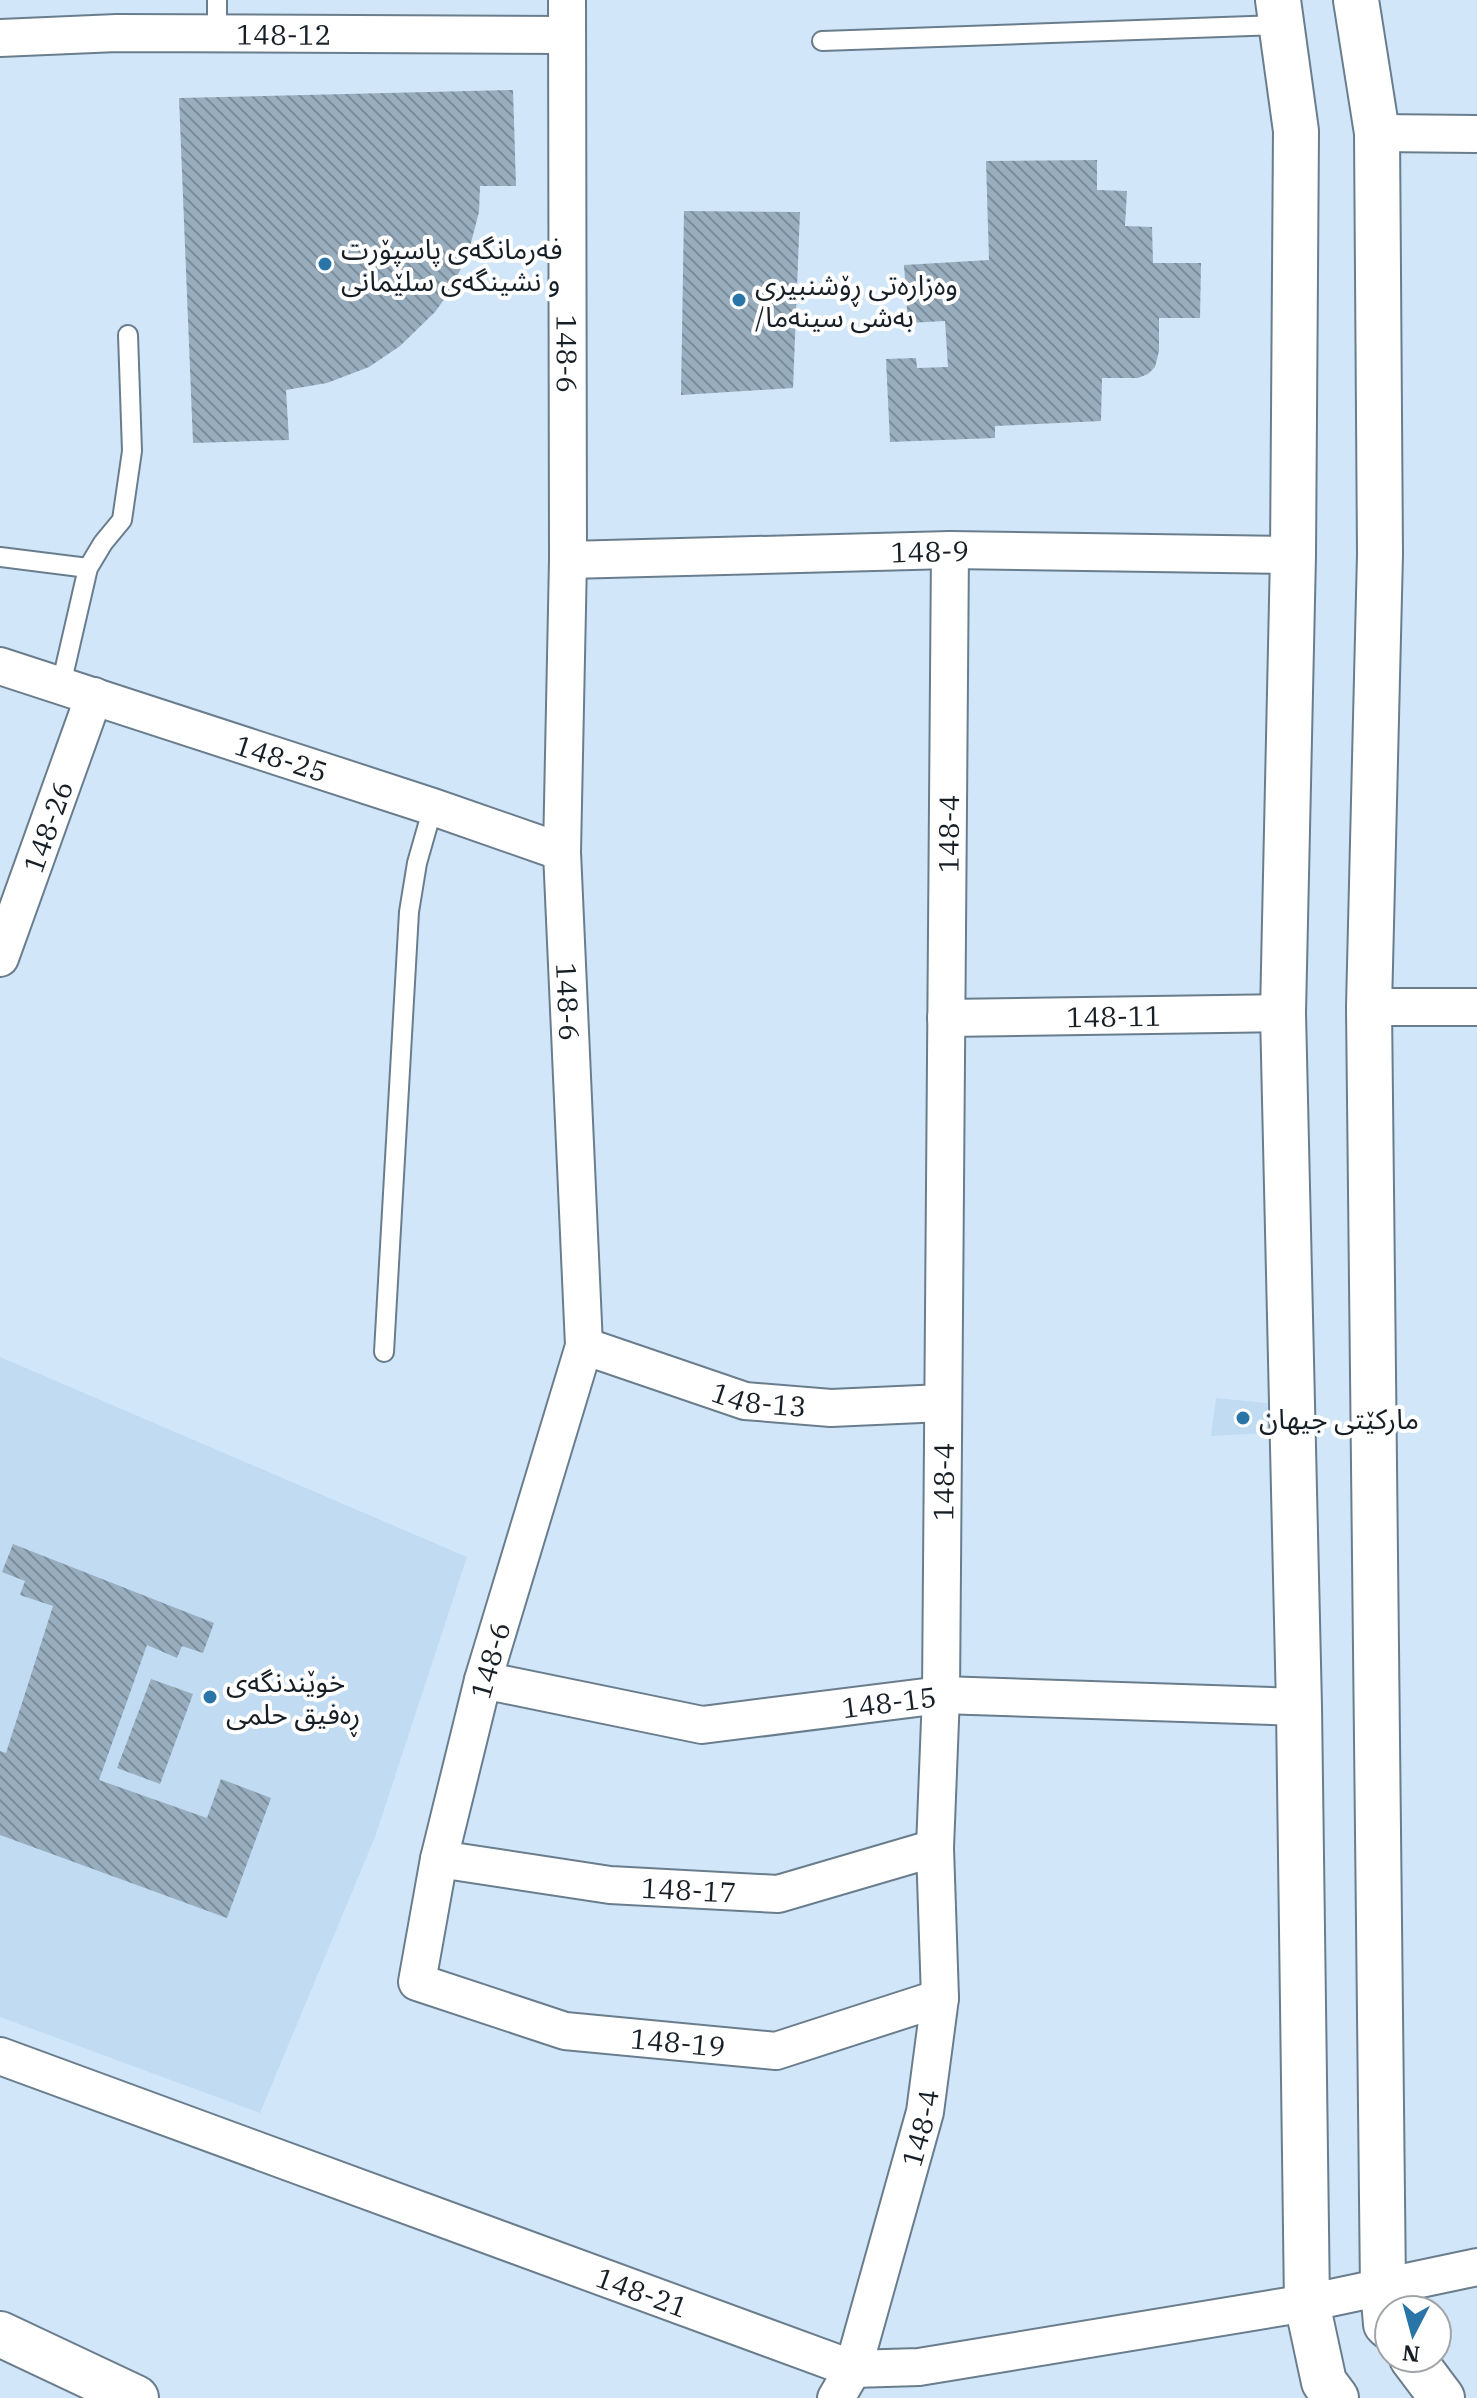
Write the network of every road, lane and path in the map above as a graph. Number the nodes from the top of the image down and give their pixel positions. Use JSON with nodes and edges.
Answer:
{"nodes":[{"id":1,"x":1356,"y":0,"type":"edge"},
{"id":2,"x":1280,"y":13,"type":"edge"},
{"id":3,"x":117,"y":16,"type":"edge"},
{"id":4,"x":217,"y":17,"type":"edge"},
{"id":5,"x":567,"y":17,"type":"edge"},
{"id":6,"x":0,"y":38,"type":"edge"},
{"id":7,"x":822,"y":41,"type":"dead end"},
{"id":8,"x":1377,"y":133,"type":"junction"},
{"id":9,"x":1477,"y":134,"type":"edge"},
{"id":10,"x":128,"y":335,"type":"dead end"},
{"id":11,"x":950,"y":550,"type":"junction"},
{"id":12,"x":1293,"y":555,"type":"junction"},
{"id":13,"x":0,"y":557,"type":"edge"},
{"id":14,"x":568,"y":560,"type":"junction"},
{"id":15,"x":88,"y":568,"type":"junction"},
{"id":16,"x":0,"y":666,"type":"edge"},
{"id":17,"x":78,"y":691,"type":"junction"},
{"id":18,"x":433,"y":807,"type":"junction"},
{"id":19,"x":562,"y":852,"type":"junction"},
{"id":20,"x":0,"y":958,"type":"edge"},
{"id":21,"x":1369,"y":1007,"type":"junction"},
{"id":22,"x":1477,"y":1007,"type":"edge"},
{"id":23,"x":1283,"y":1013,"type":"junction"},
{"id":24,"x":946,"y":1018,"type":"junction"},
{"id":25,"x":584,"y":1346,"type":"junction"},
{"id":26,"x":384,"y":1352,"type":"dead end"},
{"id":27,"x":943,"y":1403,"type":"junction"},
{"id":28,"x":483,"y":1680,"type":"junction"},
{"id":29,"x":941,"y":1695,"type":"junction"},
{"id":30,"x":1299,"y":1707,"type":"junction"},
{"id":31,"x":935,"y":1848,"type":"junction"},
{"id":32,"x":439,"y":1859,"type":"junction"},
{"id":33,"x":417,"y":1982,"type":"joint"},
{"id":34,"x":940,"y":1998,"type":"junction"},
{"id":35,"x":0,"y":2056,"type":"edge"},
{"id":36,"x":1477,"y":2267,"type":"edge"},
{"id":37,"x":1386,"y":2294,"type":"edge"},
{"id":38,"x":1417,"y":2294,"type":"edge"},
{"id":39,"x":1307,"y":2303,"type":"junction"},
{"id":40,"x":1373,"y":2307,"type":"edge"},
{"id":41,"x":0,"y":2334,"type":"edge"},
{"id":42,"x":1424,"y":2374,"type":"edge"},
{"id":43,"x":844,"y":2384,"type":"edge"},
{"id":44,"x":136,"y":2398,"type":"edge"},
{"id":45,"x":1336,"y":2398,"type":"edge"},
{"id":46,"x":1442,"y":2398,"type":"edge"}],
"edges":[{"from":1,"to":8,"type":"street"},
{"from":2,"to":7,"type":"lane"},
{"from":2,"to":12,"type":"street"},
{"from":3,"to":4,"type":"street","name":"148-12"},
{"from":3,"to":6,"type":"street","name":"148-12"},
{"from":4,"to":5,"type":"street","name":"148-12"},
{"from":5,"to":14,"type":"street","name":"148-6"},
{"from":8,"to":9,"type":"street"},
{"from":8,"to":21,"type":"street"},
{"from":10,"to":15,"type":"lane"},
{"from":11,"to":12,"type":"street","name":"148-9"},
{"from":11,"to":14,"type":"street","name":"148-9"},
{"from":11,"to":24,"type":"street","name":"148-4"},
{"from":12,"to":23,"type":"street"},
{"from":13,"to":15,"type":"lane"},
{"from":14,"to":19,"type":"street","name":"148-6"},
{"from":15,"to":17,"type":"lane"},
{"from":16,"to":17,"type":"street","name":"148-25"},
{"from":17,"to":18,"type":"street","name":"148-25"},
{"from":17,"to":20,"type":"street","name":"148-26"},
{"from":18,"to":19,"type":"street","name":"148-25"},
{"from":18,"to":26,"type":"lane"},
{"from":19,"to":25,"type":"street","name":"148-6"},
{"from":21,"to":22,"type":"street"},
{"from":21,"to":37,"type":"street"},
{"from":23,"to":24,"type":"street","name":"148-11"},
{"from":23,"to":30,"type":"street"},
{"from":24,"to":27,"type":"street","name":"148-4"},
{"from":25,"to":27,"type":"street","name":"148-13"},
{"from":25,"to":28,"type":"street","name":"148-6"},
{"from":27,"to":29,"type":"street","name":"148-4"},
{"from":28,"to":29,"type":"street","name":"148-15"},
{"from":28,"to":32,"type":"street","name":"148-6"},
{"from":29,"to":30,"type":"street","name":"148-15"},
{"from":29,"to":31,"type":"street","name":"148-4"},
{"from":30,"to":39,"type":"street"},
{"from":31,"to":32,"type":"street","name":"148-17"},
{"from":31,"to":34,"type":"street","name":"148-4"},
{"from":32,"to":33,"type":"street","name":"148-6"},
{"from":33,"to":34,"type":"street","name":"148-19"},
{"from":34,"to":43,"type":"street","name":"148-4"},
{"from":35,"to":43,"type":"street","name":"148-21"},
{"from":36,"to":38,"type":"street","name":"148-21"},
{"from":39,"to":40,"type":"street","name":"148-21"},
{"from":39,"to":43,"type":"street","name":"148-21"},
{"from":39,"to":45,"type":"street"},
{"from":41,"to":44,"type":"street"},
{"from":42,"to":46,"type":"street"}]}
